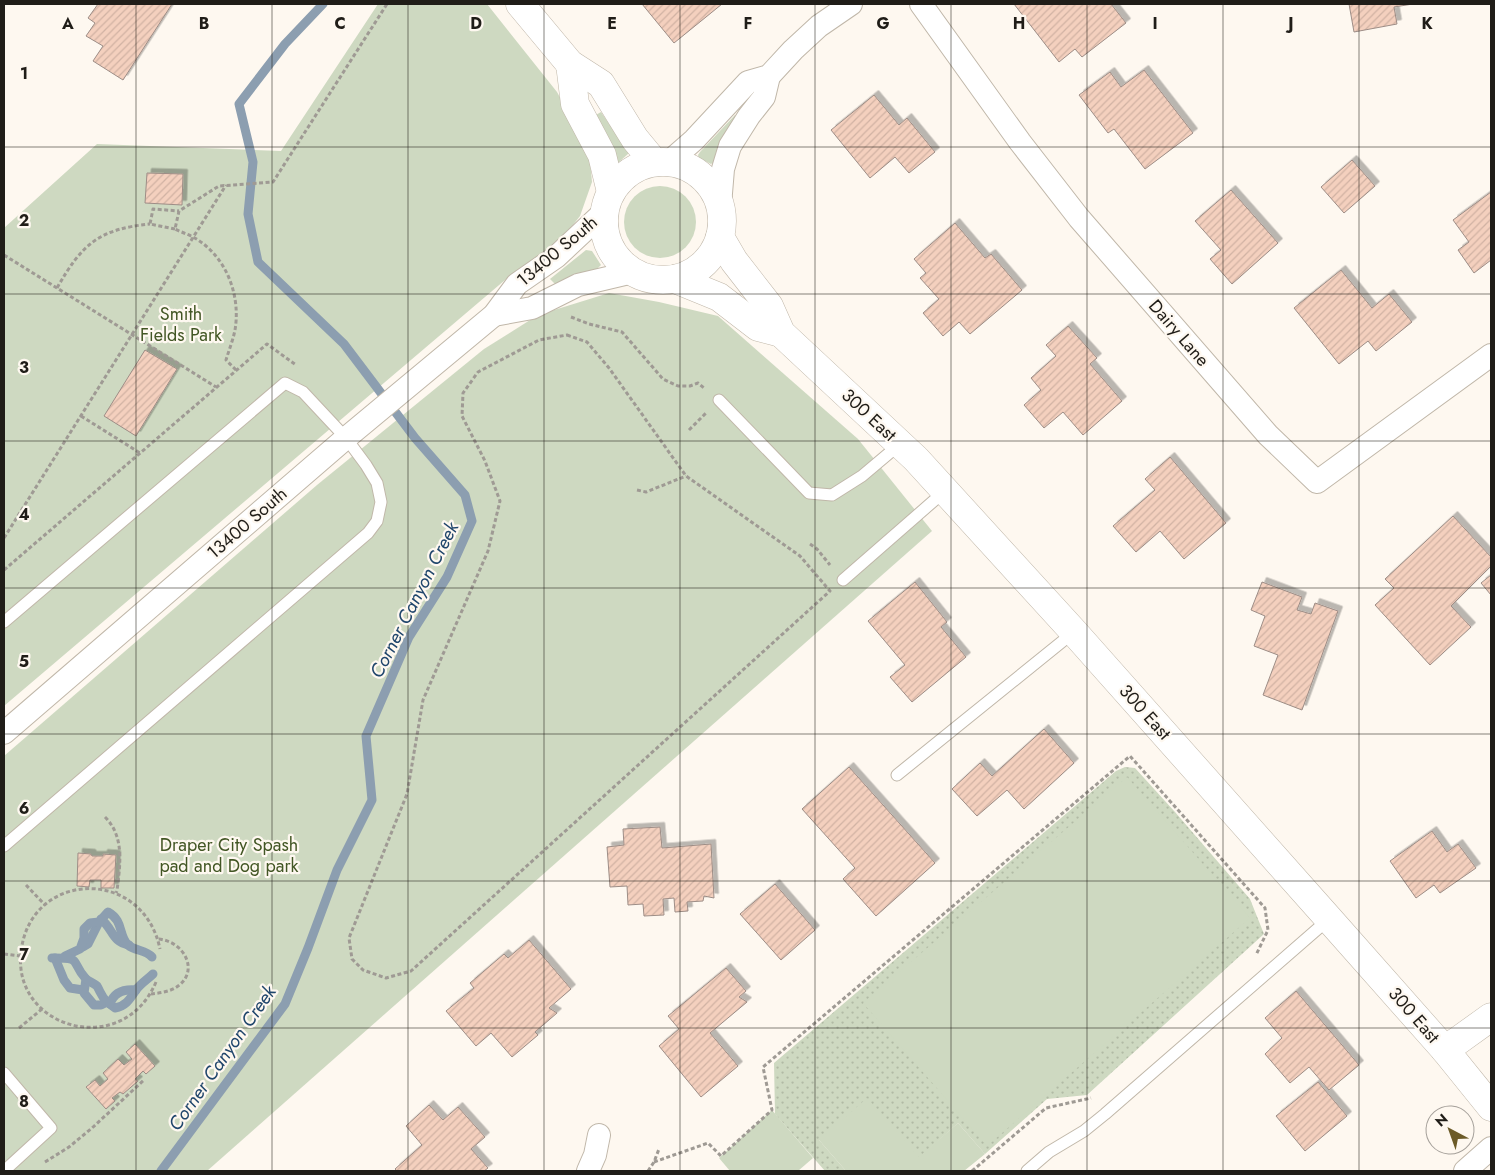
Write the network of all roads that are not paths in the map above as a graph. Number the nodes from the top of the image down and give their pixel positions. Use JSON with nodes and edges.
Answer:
{"nodes":[{"id":1,"x":520,"y":4,"type":"edge"},
{"id":2,"x":851,"y":4,"type":"edge"},
{"id":3,"x":921,"y":4,"type":"edge"},
{"id":4,"x":570,"y":64,"type":"junction"},
{"id":5,"x":769,"y":76,"type":"junction"},
{"id":6,"x":662,"y":162,"type":"junction"},
{"id":7,"x":607,"y":202,"type":"junction"},
{"id":8,"x":720,"y":206,"type":"junction"},
{"id":9,"x":720,"y":237,"type":"junction"},
{"id":10,"x":632,"y":272,"type":"junction"},
{"id":11,"x":675,"y":279,"type":"junction"},
{"id":12,"x":494,"y":315,"type":"junction"},
{"id":13,"x":781,"y":333,"type":"junction"},
{"id":14,"x":1491,"y":355,"type":"edge"},
{"id":15,"x":719,"y":400,"type":"dead end"},
{"id":16,"x":346,"y":438,"type":"junction"},
{"id":17,"x":900,"y":444,"type":"junction"},
{"id":18,"x":945,"y":491,"type":"junction"},
{"id":19,"x":843,"y":580,"type":"road end"},
{"id":20,"x":4,"y":622,"type":"edge"},
{"id":21,"x":1074,"y":632,"type":"junction"},
{"id":22,"x":4,"y":733,"type":"edge"},
{"id":23,"x":897,"y":775,"type":"dead end"},
{"id":24,"x":4,"y":846,"type":"edge"},
{"id":25,"x":1329,"y":919,"type":"junction"},
{"id":26,"x":1491,"y":1017,"type":"edge"},
{"id":27,"x":1444,"y":1050,"type":"junction"},
{"id":28,"x":4,"y":1073,"type":"edge"},
{"id":29,"x":1491,"y":1107,"type":"edge"},
{"id":30,"x":599,"y":1135,"type":"dead end"},
{"id":31,"x":1491,"y":1148,"type":"edge"},
{"id":32,"x":4,"y":1171,"type":"edge"},
{"id":33,"x":588,"y":1171,"type":"edge"},
{"id":34,"x":1027,"y":1171,"type":"edge"},
{"id":35,"x":1465,"y":1171,"type":"edge"}],
"edges":[{"from":1,"to":4,"type":"main road"},
{"from":2,"to":5,"type":"street"},
{"from":3,"to":14,"type":"street","name":"Dairy Lane"},
{"from":4,"to":6,"type":"main road"},
{"from":4,"to":7,"type":"main road"},
{"from":5,"to":6,"type":"street"},
{"from":5,"to":8,"type":"street"},
{"from":6,"to":7,"type":"main road"},
{"from":6,"to":8,"type":"main road"},
{"from":7,"to":10,"type":"main road"},
{"from":7,"to":12,"type":"street","name":"13400 South"},
{"from":8,"to":9,"type":"main road"},
{"from":9,"to":11,"type":"main road"},
{"from":9,"to":13,"type":"main road","name":"300 East"},
{"from":10,"to":11,"type":"main road"},
{"from":10,"to":12,"type":"street","name":"13400 South"},
{"from":11,"to":13,"type":"main road","name":"300 East"},
{"from":12,"to":16,"type":"street","name":"13400 South"},
{"from":13,"to":17,"type":"main road","name":"300 East"},
{"from":15,"to":17,"type":"lane"},
{"from":16,"to":20,"type":"lane"},
{"from":16,"to":22,"type":"street","name":"13400 South"},
{"from":16,"to":24,"type":"lane"},
{"from":17,"to":18,"type":"main road","name":"300 East"},
{"from":18,"to":19,"type":"lane"},
{"from":18,"to":21,"type":"main road","name":"300 East"},
{"from":21,"to":23,"type":"lane"},
{"from":21,"to":25,"type":"main road","name":"300 East"},
{"from":25,"to":27,"type":"main road","name":"300 East"},
{"from":25,"to":34,"type":"lane"},
{"from":26,"to":27,"type":"main road"},
{"from":27,"to":29,"type":"main road","name":"300 East"},
{"from":28,"to":32,"type":"lane"},
{"from":30,"to":33,"type":"street"},
{"from":31,"to":35,"type":"street"}]}
